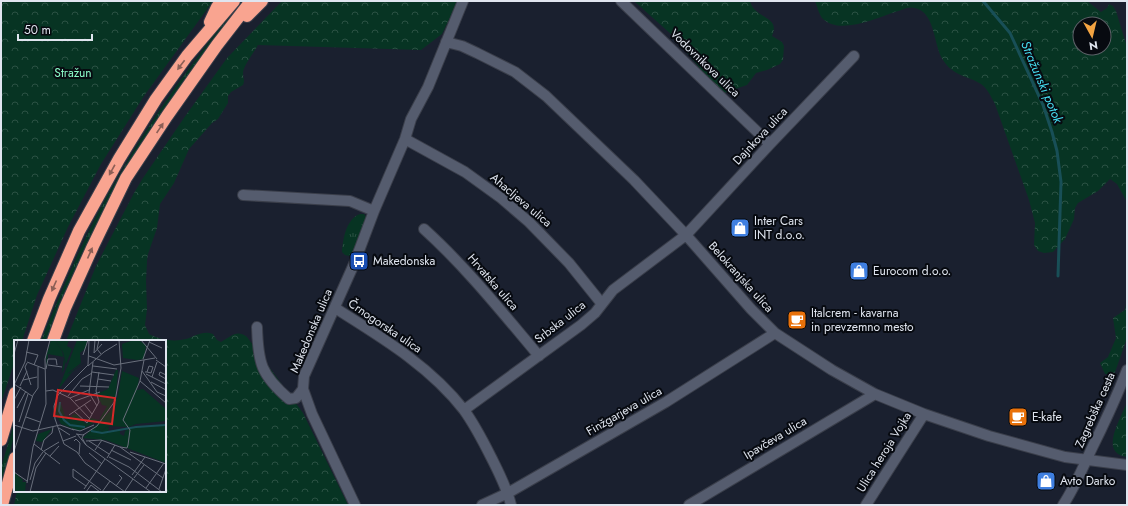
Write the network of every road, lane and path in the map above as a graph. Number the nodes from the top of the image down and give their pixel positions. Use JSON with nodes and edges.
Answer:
{"nodes":[{"id":1,"x":222,"y":1,"type":"edge"},
{"id":2,"x":234,"y":1,"type":"edge"},
{"id":3,"x":251,"y":1,"type":"edge"},
{"id":4,"x":262,"y":1,"type":"edge"},
{"id":5,"x":463,"y":1,"type":"edge"},
{"id":6,"x":621,"y":1,"type":"edge"},
{"id":7,"x":205,"y":34,"type":"junction"},
{"id":8,"x":446,"y":42,"type":"junction"},
{"id":9,"x":217,"y":45,"type":"junction"},
{"id":10,"x":854,"y":56,"type":"dead end"},
{"id":11,"x":405,"y":139,"type":"junction"},
{"id":12,"x":770,"y":144,"type":"junction"},
{"id":13,"x":243,"y":195,"type":"dead end"},
{"id":14,"x":374,"y":211,"type":"junction"},
{"id":15,"x":424,"y":229,"type":"dead end"},
{"id":16,"x":686,"y":235,"type":"junction"},
{"id":17,"x":602,"y":304,"type":"junction"},
{"id":18,"x":335,"y":308,"type":"junction"},
{"id":19,"x":257,"y":327,"type":"dead end"},
{"id":20,"x":776,"y":333,"type":"junction"},
{"id":21,"x":33,"y":340,"type":"edge"},
{"id":22,"x":53,"y":340,"type":"edge"},
{"id":23,"x":539,"y":356,"type":"junction"},
{"id":24,"x":1127,"y":370,"type":"edge"},
{"id":25,"x":303,"y":389,"type":"junction"},
{"id":26,"x":875,"y":394,"type":"junction"},
{"id":27,"x":14,"y":396,"type":"edge"},
{"id":28,"x":464,"y":410,"type":"junction"},
{"id":29,"x":924,"y":414,"type":"junction"},
{"id":30,"x":1,"y":440,"type":"edge"},
{"id":31,"x":1087,"y":460,"type":"junction"},
{"id":32,"x":14,"y":462,"type":"edge"},
{"id":33,"x":1127,"y":465,"type":"edge"},
{"id":34,"x":508,"y":493,"type":"junction"},
{"id":35,"x":2,"y":505,"type":"edge"},
{"id":36,"x":355,"y":505,"type":"edge"},
{"id":37,"x":482,"y":505,"type":"edge"},
{"id":38,"x":511,"y":505,"type":"edge"},
{"id":39,"x":688,"y":505,"type":"edge"},
{"id":40,"x":866,"y":505,"type":"edge"},
{"id":41,"x":1062,"y":505,"type":"edge"}],
"edges":[{"from":1,"to":7,"type":"highway"},
{"from":2,"to":7,"type":"highway"},
{"from":3,"to":9,"type":"highway"},
{"from":4,"to":9,"type":"highway"},
{"from":5,"to":8,"type":"street","name":"Makedonska ulica"},
{"from":6,"to":12,"type":"street","name":"Vodovnikova ulica"},
{"from":7,"to":21,"type":"highway","one_way":true},
{"from":8,"to":11,"type":"street","name":"Makedonska ulica"},
{"from":8,"to":16,"type":"street","name":"Belokranjska ulica"},
{"from":22,"to":9,"type":"highway","one_way":true},
{"from":10,"to":12,"type":"street","name":"Dajnkova ulica"},
{"from":11,"to":14,"type":"street","name":"Makedonska ulica"},
{"from":11,"to":17,"type":"street","name":"Ahacljeva ulica"},
{"from":12,"to":16,"type":"street","name":"Dajnkova ulica"},
{"from":13,"to":14,"type":"street"},
{"from":14,"to":18,"type":"street","name":"Makedonska ulica"},
{"from":15,"to":23,"type":"street","name":"Hrvatska ulica"},
{"from":16,"to":17,"type":"street","name":"Srbska ulica"},
{"from":16,"to":20,"type":"street","name":"Belokranjska ulica"},
{"from":17,"to":23,"type":"street","name":"Srbska ulica"},
{"from":18,"to":25,"type":"street","name":"Makedonska ulica"},
{"from":18,"to":28,"type":"street","name":"Črnogorska ulica"},
{"from":19,"to":25,"type":"street"},
{"from":20,"to":26,"type":"street","name":"Belokranjska ulica"},
{"from":20,"to":34,"type":"street","name":"Finžgarjeva ulica"},
{"from":23,"to":28,"type":"street","name":"Srbska ulica"},
{"from":24,"to":31,"type":"street","name":"Zagrebška cesta"},
{"from":25,"to":36,"type":"street","name":"Makedonska ulica"},
{"from":26,"to":29,"type":"street","name":"Belokranjska ulica"},
{"from":26,"to":39,"type":"street","name":"Ipavčeva ulica"},
{"from":27,"to":30,"type":"highway"},
{"from":28,"to":34,"type":"street","name":"Črnogorska ulica"},
{"from":29,"to":31,"type":"street","name":"Belokranjska ulica"},
{"from":29,"to":40,"type":"street","name":"Ulica heroja Vojka"},
{"from":31,"to":33,"type":"street","name":"Belokranjska ulica"},
{"from":31,"to":41,"type":"street","name":"Zagrebška cesta"},
{"from":32,"to":35,"type":"highway"},
{"from":34,"to":37,"type":"street","name":"Finžgarjeva ulica"},
{"from":34,"to":38,"type":"street","name":"Črnogorska ulica"}]}
